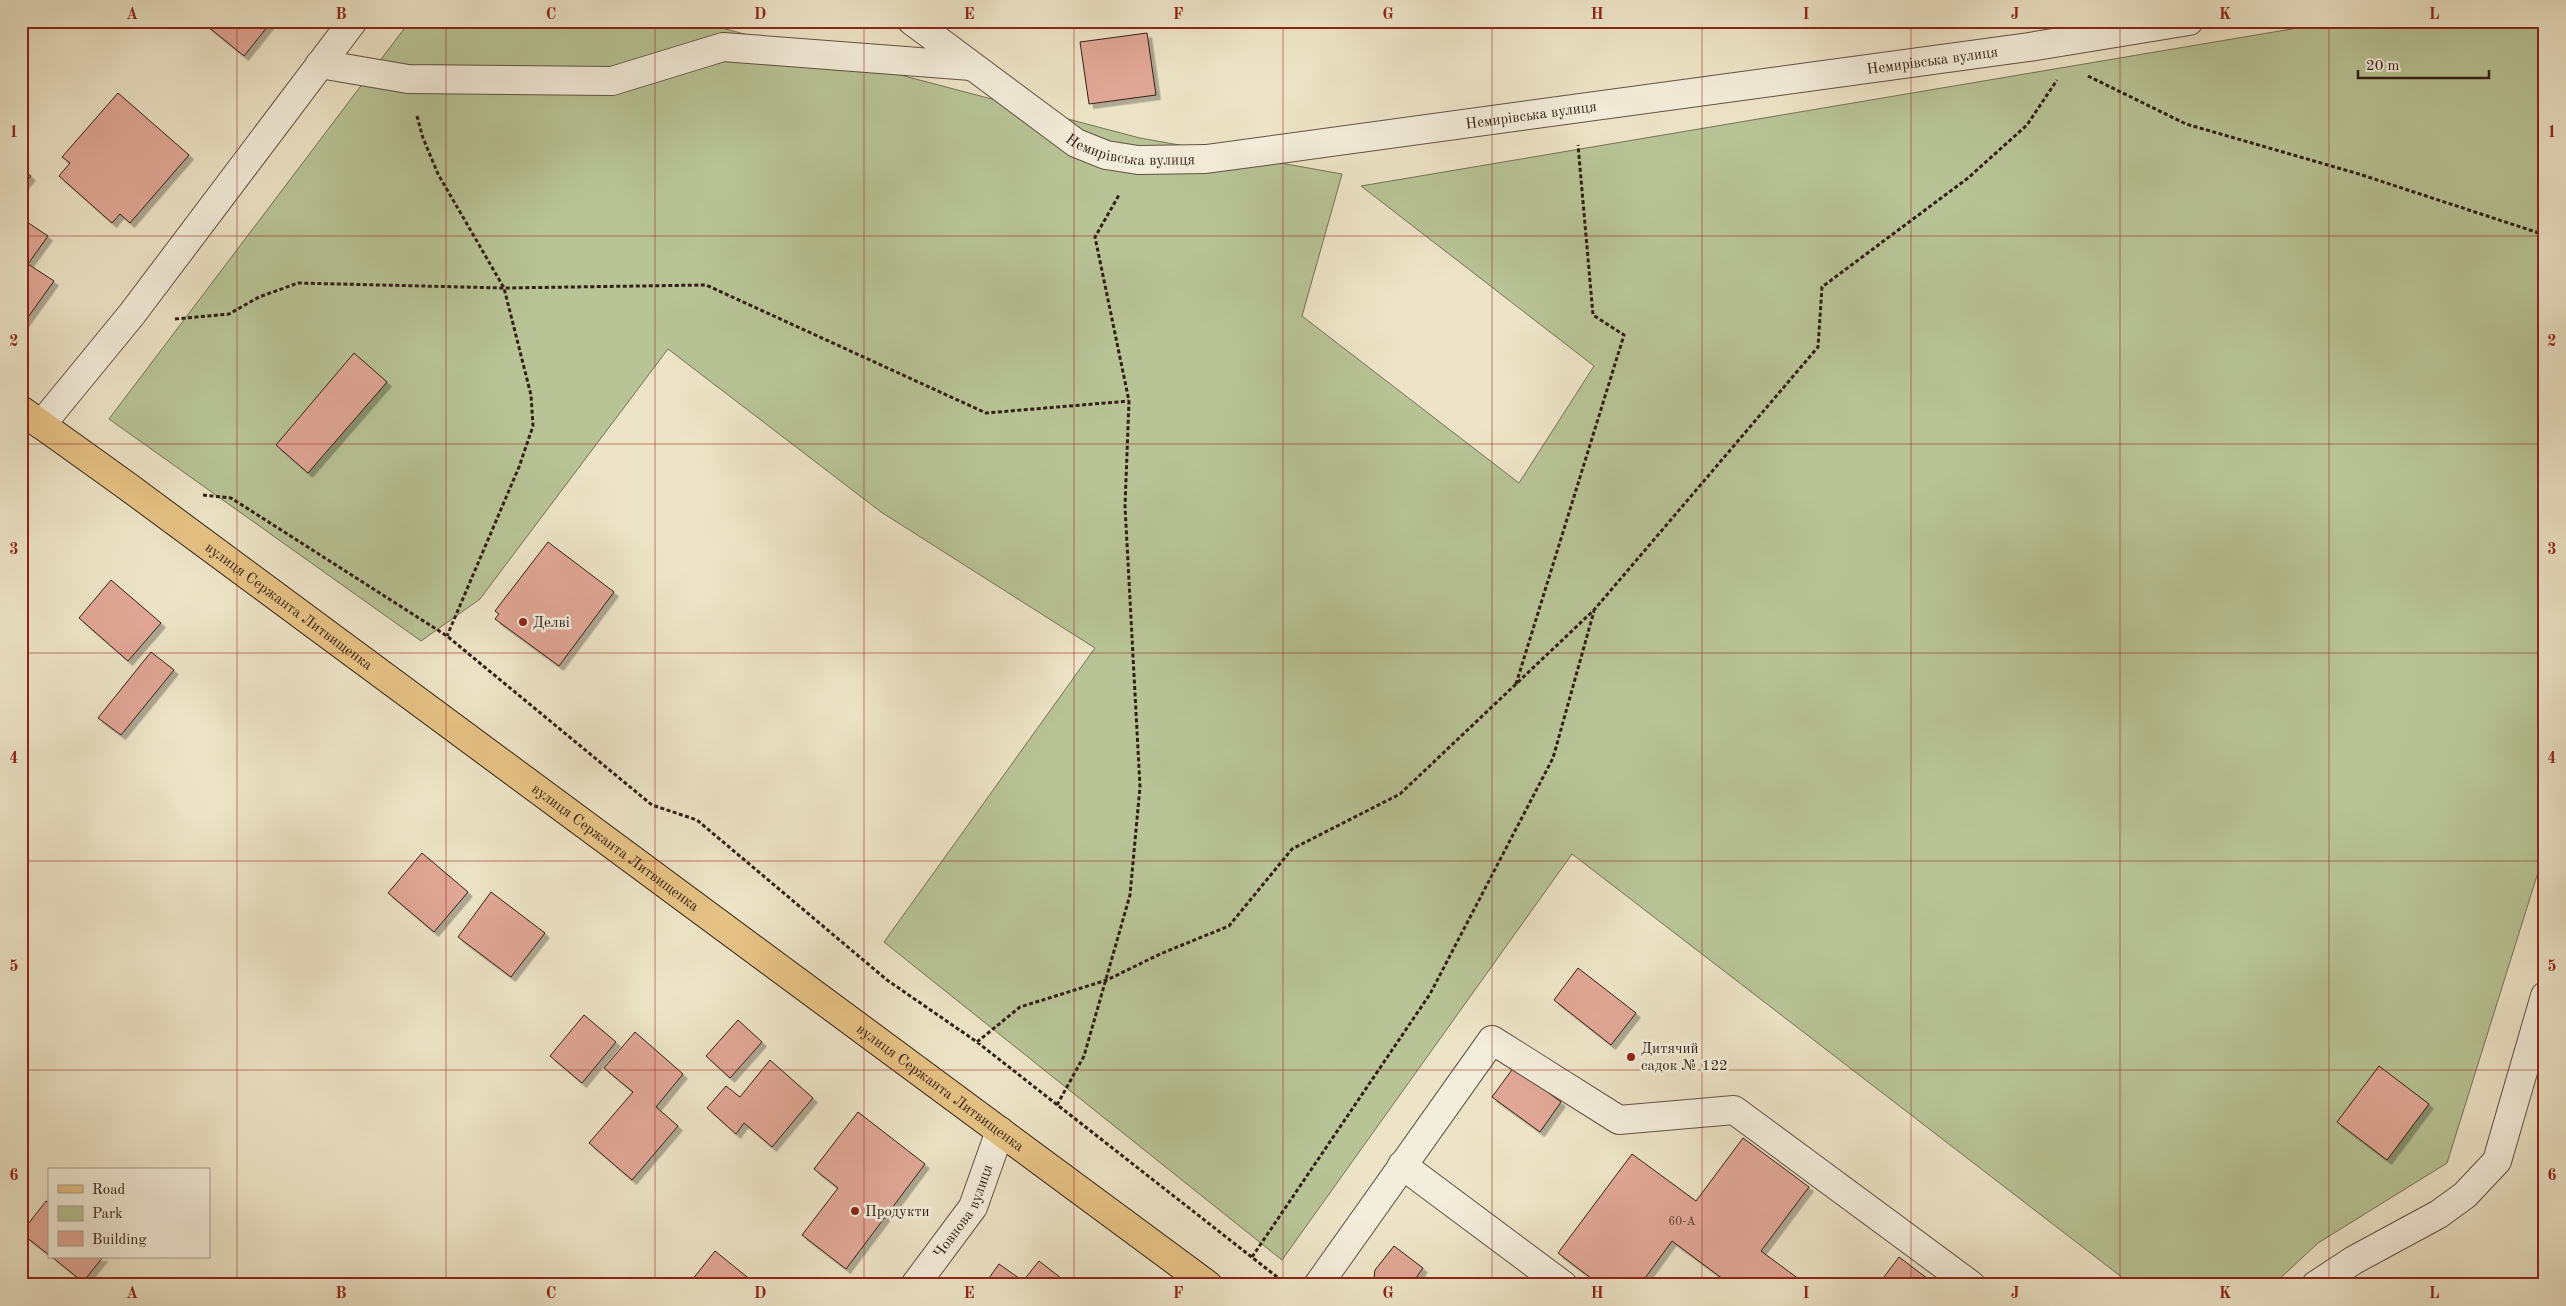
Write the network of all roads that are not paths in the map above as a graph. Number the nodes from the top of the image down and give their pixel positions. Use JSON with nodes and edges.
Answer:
{"nodes":[{"id":1,"x":353,"y":21,"type":"edge"},
{"id":2,"x":912,"y":21,"type":"edge"},
{"id":3,"x":2189,"y":21,"type":"edge"},
{"id":4,"x":320,"y":64,"type":"junction"},
{"id":5,"x":971,"y":66,"type":"junction"},
{"id":6,"x":31,"y":418,"type":"edge"},
{"id":7,"x":2545,"y":996,"type":"edge"},
{"id":8,"x":1000,"y":1131,"type":"junction"},
{"id":9,"x":1402,"y":1165,"type":"junction"},
{"id":10,"x":915,"y":1285,"type":"edge"},
{"id":11,"x":1208,"y":1285,"type":"edge"},
{"id":12,"x":1318,"y":1285,"type":"edge"},
{"id":13,"x":1563,"y":1285,"type":"edge"},
{"id":14,"x":1971,"y":1285,"type":"edge"},
{"id":15,"x":2316,"y":1285,"type":"edge"}],
"edges":[{"from":1,"to":4,"type":"street"},
{"from":2,"to":5,"type":"street","name":"Немирівська вулиця"},
{"from":3,"to":5,"type":"street","name":"Немирівська вулиця"},
{"from":4,"to":5,"type":"street"},
{"from":4,"to":6,"type":"street"},
{"from":6,"to":8,"type":"main road","name":"вулиця Сержанта Литвищенка"},
{"from":7,"to":15,"type":"street"},
{"from":8,"to":10,"type":"street","name":"Човнова вулиця"},
{"from":8,"to":11,"type":"main road","name":"вулиця Сержанта Литвищенка"},
{"from":9,"to":12,"type":"street"},
{"from":9,"to":13,"type":"street"},
{"from":9,"to":14,"type":"street"}]}
